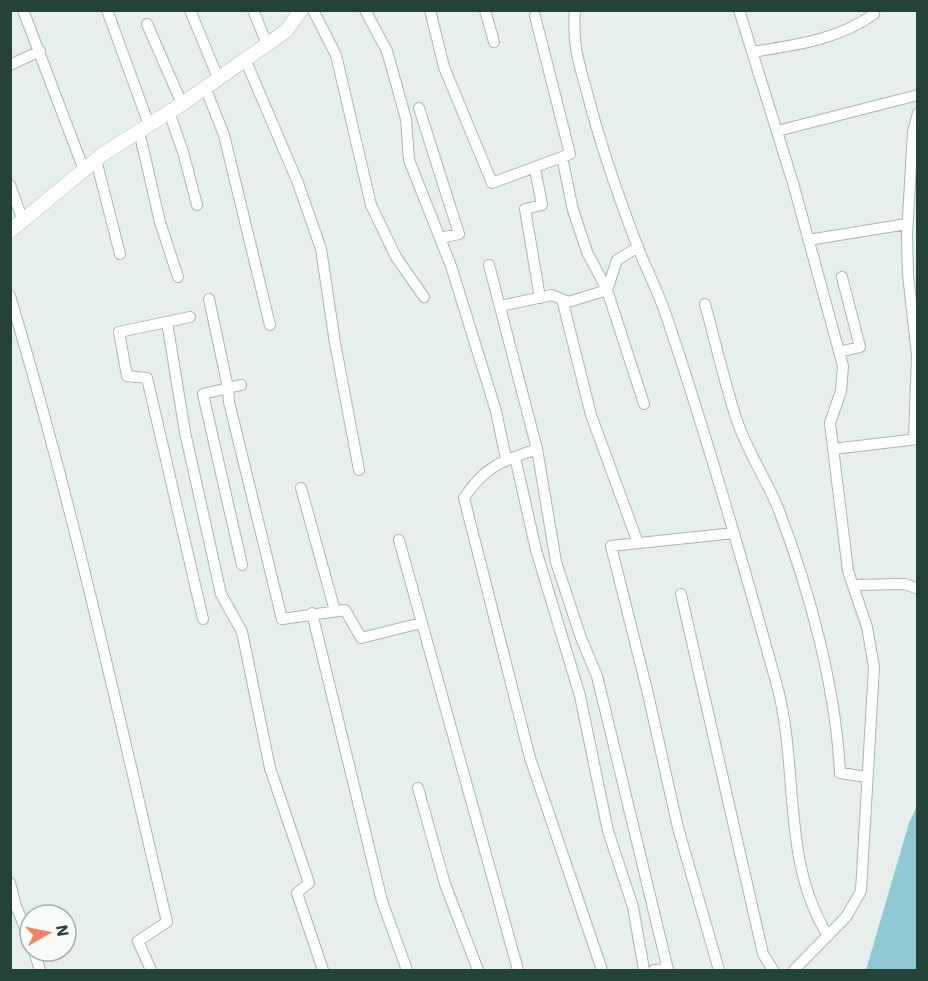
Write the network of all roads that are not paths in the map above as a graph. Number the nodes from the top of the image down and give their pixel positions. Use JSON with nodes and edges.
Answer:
{"nodes":[{"id":1,"x":23,"y":10,"type":"edge"},
{"id":2,"x":107,"y":10,"type":"edge"},
{"id":3,"x":190,"y":10,"type":"edge"},
{"id":4,"x":253,"y":10,"type":"edge"},
{"id":5,"x":301,"y":10,"type":"edge"},
{"id":6,"x":314,"y":10,"type":"edge"},
{"id":7,"x":365,"y":10,"type":"edge"},
{"id":8,"x":430,"y":10,"type":"edge"},
{"id":9,"x":485,"y":10,"type":"edge"},
{"id":10,"x":574,"y":10,"type":"edge"},
{"id":11,"x":739,"y":10,"type":"edge"},
{"id":12,"x":872,"y":10,"type":"edge"},
{"id":13,"x":535,"y":16,"type":"dead end"},
{"id":14,"x":147,"y":24,"type":"dead end"},
{"id":15,"x":494,"y":42,"type":"dead end"},
{"id":16,"x":267,"y":44,"type":"junction"},
{"id":17,"x":40,"y":51,"type":"junction"},
{"id":18,"x":752,"y":52,"type":"junction"},
{"id":19,"x":245,"y":59,"type":"junction"},
{"id":20,"x":10,"y":65,"type":"edge"},
{"id":21,"x":218,"y":78,"type":"junction"},
{"id":22,"x":205,"y":87,"type":"junction"},
{"id":23,"x":918,"y":95,"type":"edge"},
{"id":24,"x":182,"y":104,"type":"junction"},
{"id":25,"x":419,"y":108,"type":"dead end"},
{"id":26,"x":169,"y":112,"type":"junction"},
{"id":27,"x":918,"y":112,"type":"edge"},
{"id":28,"x":144,"y":128,"type":"junction"},
{"id":29,"x":777,"y":131,"type":"junction"},
{"id":30,"x":562,"y":158,"type":"junction"},
{"id":31,"x":96,"y":160,"type":"junction"},
{"id":32,"x":535,"y":169,"type":"junction"},
{"id":33,"x":84,"y":170,"type":"junction"},
{"id":34,"x":10,"y":185,"type":"edge"},
{"id":35,"x":196,"y":205,"type":"dead end"},
{"id":36,"x":23,"y":221,"type":"junction"},
{"id":37,"x":907,"y":224,"type":"junction"},
{"id":38,"x":10,"y":231,"type":"edge"},
{"id":39,"x":440,"y":238,"type":"junction"},
{"id":40,"x":808,"y":240,"type":"junction"},
{"id":41,"x":638,"y":247,"type":"junction"},
{"id":42,"x":120,"y":254,"type":"dead end"},
{"id":43,"x":489,"y":265,"type":"dead end"},
{"id":44,"x":913,"y":275,"type":"edge"},
{"id":45,"x":178,"y":277,"type":"dead end"},
{"id":46,"x":842,"y":277,"type":"dead end"},
{"id":47,"x":607,"y":290,"type":"junction"},
{"id":48,"x":10,"y":296,"type":"edge"},
{"id":49,"x":424,"y":297,"type":"dead end"},
{"id":50,"x":540,"y":298,"type":"junction"},
{"id":51,"x":209,"y":299,"type":"dead end"},
{"id":52,"x":562,"y":299,"type":"junction"},
{"id":53,"x":705,"y":304,"type":"dead end"},
{"id":54,"x":500,"y":306,"type":"junction"},
{"id":55,"x":190,"y":317,"type":"dead end"},
{"id":56,"x":167,"y":322,"type":"junction"},
{"id":57,"x":270,"y":325,"type":"dead end"},
{"id":58,"x":839,"y":352,"type":"junction"},
{"id":59,"x":241,"y":384,"type":"dead end"},
{"id":60,"x":228,"y":388,"type":"junction"},
{"id":61,"x":644,"y":404,"type":"dead end"},
{"id":62,"x":916,"y":439,"type":"edge"},
{"id":63,"x":537,"y":449,"type":"junction"},
{"id":64,"x":833,"y":449,"type":"junction"},
{"id":65,"x":511,"y":458,"type":"junction"},
{"id":66,"x":359,"y":470,"type":"dead end"},
{"id":67,"x":301,"y":488,"type":"dead end"},
{"id":68,"x":734,"y":533,"type":"junction"},
{"id":69,"x":399,"y":540,"type":"dead end"},
{"id":70,"x":638,"y":543,"type":"junction"},
{"id":71,"x":242,"y":566,"type":"dead end"},
{"id":72,"x":853,"y":585,"type":"junction"},
{"id":73,"x":918,"y":589,"type":"edge"},
{"id":74,"x":681,"y":594,"type":"dead end"},
{"id":75,"x":335,"y":611,"type":"junction"},
{"id":76,"x":312,"y":614,"type":"junction"},
{"id":77,"x":203,"y":619,"type":"dead end"},
{"id":78,"x":421,"y":623,"type":"junction"},
{"id":79,"x":867,"y":777,"type":"junction"},
{"id":80,"x":418,"y":788,"type":"dead end"},
{"id":81,"x":10,"y":884,"type":"edge"},
{"id":82,"x":18,"y":913,"type":"edge"},
{"id":83,"x":828,"y":936,"type":"junction"},
{"id":84,"x":151,"y":970,"type":"edge"},
{"id":85,"x":323,"y":970,"type":"edge"},
{"id":86,"x":407,"y":970,"type":"edge"},
{"id":87,"x":478,"y":970,"type":"edge"},
{"id":88,"x":518,"y":970,"type":"edge"},
{"id":89,"x":603,"y":970,"type":"edge"},
{"id":90,"x":644,"y":970,"type":"edge"},
{"id":91,"x":654,"y":970,"type":"edge"},
{"id":92,"x":668,"y":970,"type":"edge"},
{"id":93,"x":719,"y":970,"type":"edge"},
{"id":94,"x":773,"y":970,"type":"edge"},
{"id":95,"x":794,"y":970,"type":"edge"}],
"edges":[{"from":1,"to":17,"type":"street"},
{"from":2,"to":28,"type":"street"},
{"from":3,"to":21,"type":"street"},
{"from":4,"to":16,"type":"street"},
{"from":5,"to":16,"type":"street"},
{"from":6,"to":49,"type":"street"},
{"from":7,"to":39,"type":"street"},
{"from":8,"to":32,"type":"street"},
{"from":9,"to":15,"type":"street"},
{"from":10,"to":41,"type":"street"},
{"from":11,"to":18,"type":"street"},
{"from":12,"to":18,"type":"street"},
{"from":13,"to":30,"type":"street"},
{"from":14,"to":24,"type":"street"},
{"from":16,"to":19,"type":"street"},
{"from":17,"to":20,"type":"street"},
{"from":17,"to":33,"type":"street"},
{"from":18,"to":29,"type":"street"},
{"from":19,"to":21,"type":"street"},
{"from":19,"to":66,"type":"street"},
{"from":21,"to":22,"type":"street"},
{"from":22,"to":24,"type":"street"},
{"from":22,"to":57,"type":"street"},
{"from":23,"to":29,"type":"street"},
{"from":24,"to":26,"type":"street"},
{"from":25,"to":39,"type":"street"},
{"from":26,"to":28,"type":"street"},
{"from":26,"to":35,"type":"street"},
{"from":27,"to":37,"type":"street"},
{"from":28,"to":31,"type":"street"},
{"from":28,"to":45,"type":"street"},
{"from":29,"to":40,"type":"street"},
{"from":30,"to":32,"type":"street"},
{"from":30,"to":47,"type":"street"},
{"from":31,"to":33,"type":"street"},
{"from":31,"to":42,"type":"street"},
{"from":32,"to":50,"type":"street"},
{"from":33,"to":36,"type":"street"},
{"from":34,"to":36,"type":"street"},
{"from":36,"to":38,"type":"street"},
{"from":37,"to":40,"type":"street"},
{"from":37,"to":44,"type":"street"},
{"from":39,"to":65,"type":"street"},
{"from":40,"to":58,"type":"street"},
{"from":41,"to":47,"type":"street"},
{"from":41,"to":68,"type":"street"},
{"from":43,"to":54,"type":"street"},
{"from":44,"to":62,"type":"street"},
{"from":46,"to":58,"type":"street"},
{"from":47,"to":52,"type":"street"},
{"from":47,"to":61,"type":"street"},
{"from":48,"to":84,"type":"street"},
{"from":50,"to":52,"type":"street"},
{"from":50,"to":54,"type":"street"},
{"from":51,"to":60,"type":"street"},
{"from":52,"to":70,"type":"street"},
{"from":53,"to":79,"type":"street"},
{"from":54,"to":63,"type":"street"},
{"from":55,"to":56,"type":"street"},
{"from":56,"to":77,"type":"street"},
{"from":56,"to":85,"type":"street"},
{"from":58,"to":64,"type":"street"},
{"from":59,"to":60,"type":"street"},
{"from":60,"to":71,"type":"street"},
{"from":60,"to":76,"type":"street"},
{"from":62,"to":64,"type":"street"},
{"from":63,"to":65,"type":"street"},
{"from":63,"to":92,"type":"street"},
{"from":64,"to":72,"type":"street"},
{"from":65,"to":89,"type":"street"},
{"from":65,"to":90,"type":"street"},
{"from":67,"to":75,"type":"street"},
{"from":68,"to":70,"type":"street"},
{"from":68,"to":83,"type":"street"},
{"from":69,"to":78,"type":"street"},
{"from":70,"to":93,"type":"street"},
{"from":72,"to":73,"type":"street"},
{"from":72,"to":79,"type":"street"},
{"from":74,"to":94,"type":"street"},
{"from":75,"to":76,"type":"street"},
{"from":75,"to":78,"type":"street"},
{"from":76,"to":86,"type":"street"},
{"from":78,"to":88,"type":"street"},
{"from":79,"to":83,"type":"street"},
{"from":80,"to":87,"type":"street"},
{"from":81,"to":82,"type":"street"},
{"from":83,"to":95,"type":"street"},
{"from":91,"to":92,"type":"street"}]}
